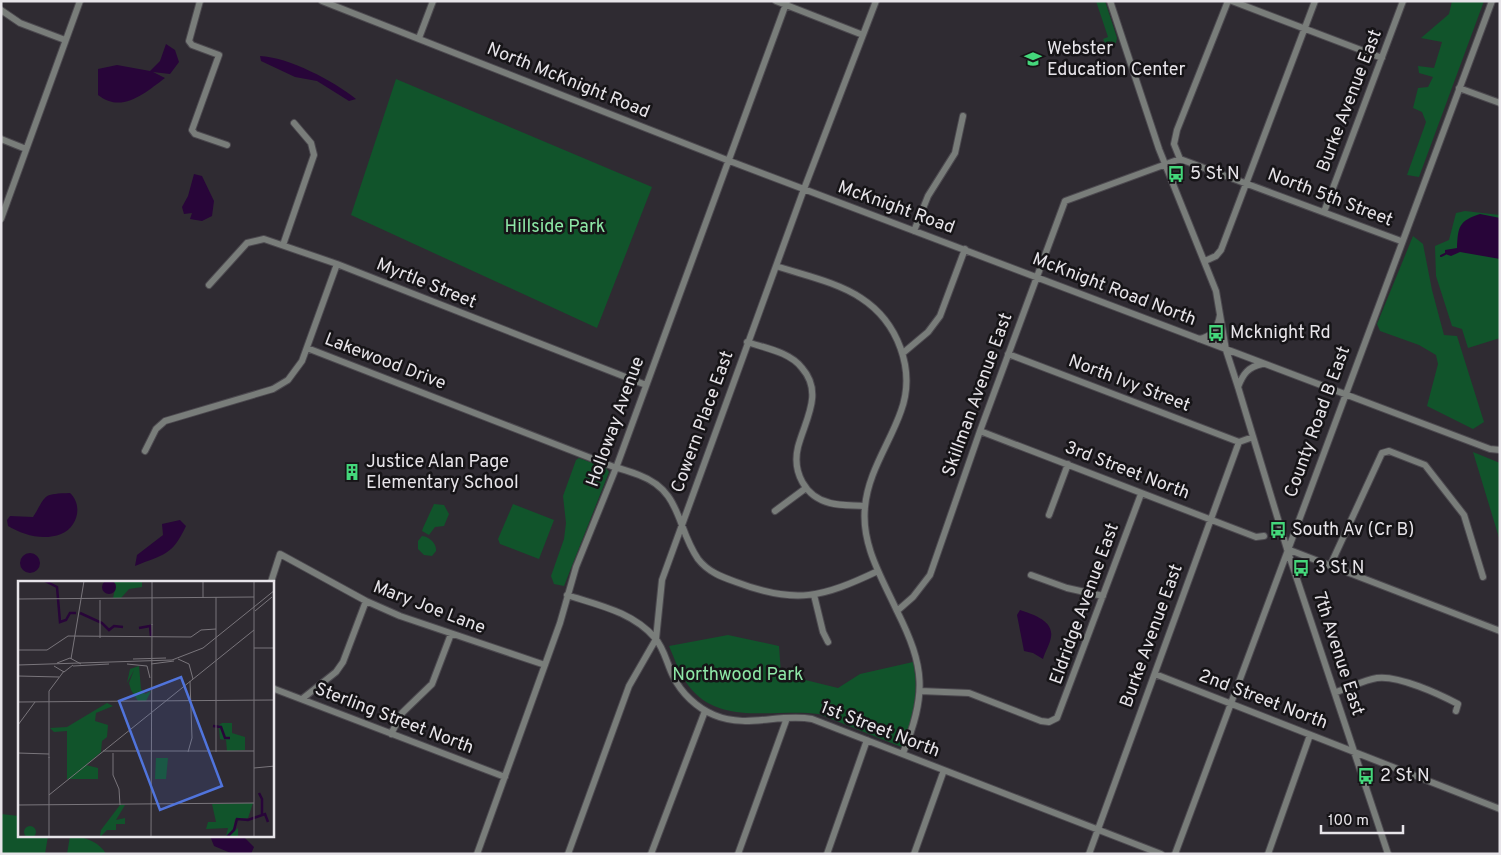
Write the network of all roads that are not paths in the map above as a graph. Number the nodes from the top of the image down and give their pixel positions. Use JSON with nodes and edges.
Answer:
{"nodes":[{"id":1,"x":80,"y":1,"type":"edge"},
{"id":2,"x":200,"y":1,"type":"edge"},
{"id":3,"x":322,"y":1,"type":"edge"},
{"id":4,"x":433,"y":1,"type":"edge"},
{"id":5,"x":776,"y":1,"type":"edge"},
{"id":6,"x":876,"y":1,"type":"edge"},
{"id":7,"x":1110,"y":1,"type":"edge"},
{"id":8,"x":1228,"y":1,"type":"edge"},
{"id":9,"x":1232,"y":1,"type":"edge"},
{"id":10,"x":1315,"y":1,"type":"edge"},
{"id":11,"x":1403,"y":1,"type":"edge"},
{"id":12,"x":1492,"y":1,"type":"edge"},
{"id":13,"x":786,"y":3,"type":"edge"},
{"id":14,"x":1,"y":10,"type":"edge"},
{"id":15,"x":1305,"y":29,"type":"junction"},
{"id":16,"x":863,"y":36,"type":"junction"},
{"id":17,"x":419,"y":38,"type":"junction"},
{"id":18,"x":65,"y":40,"type":"junction"},
{"id":19,"x":1382,"y":58,"type":"junction"},
{"id":20,"x":1459,"y":88,"type":"junction"},
{"id":21,"x":1500,"y":104,"type":"edge"},
{"id":22,"x":963,"y":116,"type":"dead end"},
{"id":23,"x":294,"y":123,"type":"dead end"},
{"id":24,"x":1,"y":139,"type":"edge"},
{"id":25,"x":227,"y":145,"type":"dead end"},
{"id":26,"x":26,"y":149,"type":"junction"},
{"id":27,"x":1180,"y":158,"type":"junction"},
{"id":28,"x":727,"y":160,"type":"junction"},
{"id":29,"x":1165,"y":166,"type":"junction"},
{"id":30,"x":1247,"y":182,"type":"junction"},
{"id":31,"x":804,"y":189,"type":"junction"},
{"id":32,"x":1324,"y":212,"type":"junction"},
{"id":33,"x":1,"y":219,"type":"edge"},
{"id":34,"x":914,"y":231,"type":"junction"},
{"id":35,"x":1401,"y":241,"type":"junction"},
{"id":36,"x":283,"y":245,"type":"junction"},
{"id":37,"x":965,"y":249,"type":"junction"},
{"id":38,"x":979,"y":255,"type":"joint"},
{"id":39,"x":1205,"y":261,"type":"junction"},
{"id":40,"x":337,"y":264,"type":"junction"},
{"id":41,"x":776,"y":266,"type":"junction"},
{"id":42,"x":1036,"y":276,"type":"junction"},
{"id":43,"x":209,"y":285,"type":"dead end"},
{"id":44,"x":1221,"y":312,"type":"junction"},
{"id":45,"x":1198,"y":339,"type":"junction"},
{"id":46,"x":747,"y":342,"type":"junction"},
{"id":47,"x":307,"y":348,"type":"junction"},
{"id":48,"x":1226,"y":350,"type":"junction"},
{"id":49,"x":903,"y":353,"type":"junction"},
{"id":50,"x":1008,"y":354,"type":"junction"},
{"id":51,"x":1262,"y":364,"type":"junction"},
{"id":52,"x":646,"y":385,"type":"junction"},
{"id":53,"x":1238,"y":387,"type":"junction"},
{"id":54,"x":1345,"y":394,"type":"junction"},
{"id":55,"x":980,"y":430,"type":"junction"},
{"id":56,"x":1253,"y":437,"type":"junction"},
{"id":57,"x":1239,"y":442,"type":"junction"},
{"id":58,"x":1490,"y":449,"type":"junction"},
{"id":59,"x":1500,"y":450,"type":"edge"},
{"id":60,"x":145,"y":451,"type":"dead end"},
{"id":61,"x":1500,"y":456,"type":"edge"},
{"id":62,"x":1068,"y":464,"type":"junction"},
{"id":63,"x":616,"y":468,"type":"junction"},
{"id":64,"x":806,"y":488,"type":"junction"},
{"id":65,"x":1141,"y":494,"type":"junction"},
{"id":66,"x":865,"y":506,"type":"junction"},
{"id":67,"x":775,"y":511,"type":"dead end"},
{"id":68,"x":1049,"y":515,"type":"dead end"},
{"id":69,"x":1210,"y":520,"type":"junction"},
{"id":70,"x":682,"y":524,"type":"junction"},
{"id":71,"x":1264,"y":536,"type":"dead end"},
{"id":72,"x":1287,"y":549,"type":"junction"},
{"id":73,"x":1330,"y":566,"type":"junction"},
{"id":74,"x":878,"y":571,"type":"junction"},
{"id":75,"x":1030,"y":575,"type":"dead end"},
{"id":76,"x":1483,"y":577,"type":"dead end"},
{"id":77,"x":271,"y":581,"type":"edge"},
{"id":78,"x":567,"y":595,"type":"junction"},
{"id":79,"x":814,"y":595,"type":"junction"},
{"id":80,"x":1103,"y":596,"type":"junction"},
{"id":81,"x":366,"y":601,"type":"junction"},
{"id":82,"x":897,"y":611,"type":"junction"},
{"id":83,"x":1500,"y":631,"type":"edge"},
{"id":84,"x":451,"y":634,"type":"junction"},
{"id":85,"x":656,"y":639,"type":"junction"},
{"id":86,"x":828,"y":642,"type":"dead end"},
{"id":87,"x":545,"y":665,"type":"junction"},
{"id":88,"x":1155,"y":674,"type":"junction"},
{"id":89,"x":274,"y":689,"type":"edge"},
{"id":90,"x":920,"y":691,"type":"junction"},
{"id":91,"x":1336,"y":692,"type":"junction"},
{"id":92,"x":302,"y":699,"type":"junction"},
{"id":93,"x":1230,"y":704,"type":"junction"},
{"id":94,"x":705,"y":710,"type":"junction"},
{"id":95,"x":1456,"y":711,"type":"dead end"},
{"id":96,"x":787,"y":718,"type":"junction"},
{"id":97,"x":391,"y":734,"type":"junction"},
{"id":98,"x":1310,"y":735,"type":"junction"},
{"id":99,"x":867,"y":740,"type":"junction"},
{"id":100,"x":903,"y":753,"type":"junction"},
{"id":101,"x":1355,"y":753,"type":"junction"},
{"id":102,"x":944,"y":770,"type":"junction"},
{"id":103,"x":505,"y":778,"type":"junction"},
{"id":104,"x":1500,"y":808,"type":"edge"},
{"id":105,"x":1098,"y":829,"type":"junction"},
{"id":106,"x":477,"y":854,"type":"edge"},
{"id":107,"x":568,"y":854,"type":"edge"},
{"id":108,"x":651,"y":854,"type":"edge"},
{"id":109,"x":738,"y":854,"type":"edge"},
{"id":110,"x":827,"y":854,"type":"edge"},
{"id":111,"x":914,"y":854,"type":"edge"},
{"id":112,"x":1089,"y":854,"type":"edge"},
{"id":113,"x":1161,"y":854,"type":"edge"},
{"id":114,"x":1175,"y":854,"type":"edge"},
{"id":115,"x":1268,"y":854,"type":"edge"},
{"id":116,"x":1388,"y":854,"type":"edge"}],
"edges":[{"from":1,"to":18,"type":"street"},
{"from":2,"to":25,"type":"street"},
{"from":3,"to":17,"type":"street","name":"North McKnight Road"},
{"from":4,"to":17,"type":"street"},
{"from":5,"to":13,"type":"street"},
{"from":6,"to":16,"type":"street","name":"Cowern Place East"},
{"from":7,"to":29,"type":"street","name":"7th Avenue East"},
{"from":8,"to":27,"type":"street"},
{"from":9,"to":15,"type":"street"},
{"from":10,"to":15,"type":"street"},
{"from":11,"to":19,"type":"street","name":"Burke Avenue East"},
{"from":12,"to":20,"type":"street","name":"County Road B East"},
{"from":13,"to":16,"type":"street"},
{"from":13,"to":28,"type":"street","name":"Holloway Avenue"},
{"from":14,"to":18,"type":"street"},
{"from":15,"to":19,"type":"street"},
{"from":15,"to":30,"type":"street"},
{"from":16,"to":31,"type":"street","name":"Cowern Place East"},
{"from":17,"to":28,"type":"street","name":"North McKnight Road"},
{"from":18,"to":26,"type":"street"},
{"from":19,"to":32,"type":"street","name":"Burke Avenue East"},
{"from":20,"to":21,"type":"street"},
{"from":20,"to":35,"type":"street","name":"County Road B East"},
{"from":22,"to":34,"type":"street"},
{"from":23,"to":36,"type":"street"},
{"from":24,"to":26,"type":"street"},
{"from":26,"to":33,"type":"street"},
{"from":27,"to":29,"type":"street"},
{"from":27,"to":30,"type":"street","name":"North 5th Street"},
{"from":28,"to":31,"type":"street","name":"North McKnight Road"},
{"from":28,"to":52,"type":"street","name":"Holloway Avenue"},
{"from":29,"to":39,"type":"street","name":"7th Avenue East"},
{"from":29,"to":42,"type":"street","name":"Skillman Avenue East"},
{"from":30,"to":32,"type":"street","name":"North 5th Street"},
{"from":30,"to":39,"type":"street"},
{"from":31,"to":34,"type":"street","name":"McKnight Road"},
{"from":31,"to":41,"type":"street","name":"Cowern Place East"},
{"from":32,"to":35,"type":"street","name":"North 5th Street"},
{"from":34,"to":37,"type":"street","name":"McKnight Road"},
{"from":35,"to":54,"type":"street","name":"County Road B East"},
{"from":36,"to":40,"type":"street","name":"Myrtle Street"},
{"from":36,"to":43,"type":"street","name":"Myrtle Street"},
{"from":37,"to":38,"type":"street","name":"McKnight Road"},
{"from":37,"to":49,"type":"street"},
{"from":38,"to":42,"type":"street","name":"McKnight Road North"},
{"from":39,"to":44,"type":"street","name":"7th Avenue East"},
{"from":40,"to":47,"type":"street"},
{"from":40,"to":52,"type":"street","name":"Myrtle Street"},
{"from":41,"to":46,"type":"street","name":"Cowern Place East"},
{"from":41,"to":49,"type":"street"},
{"from":42,"to":45,"type":"street","name":"McKnight Road North"},
{"from":42,"to":50,"type":"street","name":"Skillman Avenue East"},
{"from":44,"to":45,"type":"street"},
{"from":44,"to":48,"type":"street","name":"7th Avenue East"},
{"from":45,"to":48,"type":"street","name":"McKnight Road North"},
{"from":46,"to":64,"type":"street"},
{"from":46,"to":70,"type":"street","name":"Cowern Place East"},
{"from":47,"to":60,"type":"street","name":"Lakewood Drive"},
{"from":47,"to":63,"type":"street","name":"Lakewood Drive"},
{"from":48,"to":51,"type":"street","name":"McKnight Road North"},
{"from":48,"to":53,"type":"street","name":"7th Avenue East"},
{"from":49,"to":66,"type":"street"},
{"from":50,"to":55,"type":"street","name":"Skillman Avenue East"},
{"from":50,"to":57,"type":"street","name":"North Ivy Street"},
{"from":51,"to":53,"type":"street"},
{"from":51,"to":54,"type":"street","name":"McKnight Road North"},
{"from":52,"to":63,"type":"street","name":"Holloway Avenue"},
{"from":53,"to":56,"type":"street","name":"7th Avenue East"},
{"from":54,"to":58,"type":"street","name":"McKnight Road North"},
{"from":54,"to":72,"type":"street","name":"County Road B East"},
{"from":55,"to":62,"type":"street","name":"3rd Street North"},
{"from":55,"to":82,"type":"street","name":"Skillman Avenue East"},
{"from":56,"to":57,"type":"street"},
{"from":56,"to":72,"type":"street","name":"7th Avenue East"},
{"from":57,"to":69,"type":"street","name":"Burke Avenue East"},
{"from":58,"to":59,"type":"street","name":"McKnight Road North"},
{"from":58,"to":61,"type":"street","name":"McKnight Road North"},
{"from":62,"to":65,"type":"street","name":"3rd Street North"},
{"from":62,"to":68,"type":"street"},
{"from":63,"to":70,"type":"street","name":"Lakewood Drive"},
{"from":63,"to":78,"type":"street","name":"Holloway Avenue"},
{"from":64,"to":66,"type":"street"},
{"from":64,"to":67,"type":"street"},
{"from":65,"to":69,"type":"street","name":"3rd Street North"},
{"from":65,"to":80,"type":"street","name":"Eldridge Avenue East"},
{"from":66,"to":74,"type":"street"},
{"from":69,"to":71,"type":"street","name":"3rd Street North"},
{"from":69,"to":88,"type":"street","name":"Burke Avenue East"},
{"from":70,"to":79,"type":"street","name":"Lakewood Drive"},
{"from":70,"to":85,"type":"street","name":"Cowern Place East"},
{"from":72,"to":73,"type":"street"},
{"from":72,"to":91,"type":"street","name":"7th Avenue East"},
{"from":72,"to":93,"type":"street","name":"County Road B East"},
{"from":73,"to":76,"type":"street"},
{"from":73,"to":83,"type":"street"},
{"from":74,"to":79,"type":"street","name":"Lakewood Drive"},
{"from":74,"to":82,"type":"street"},
{"from":75,"to":80,"type":"street"},
{"from":77,"to":81,"type":"street","name":"Mary Joe Lane"},
{"from":78,"to":85,"type":"street","name":"1st Street North"},
{"from":78,"to":87,"type":"street","name":"Holloway Avenue"},
{"from":79,"to":86,"type":"street"},
{"from":80,"to":90,"type":"street","name":"Eldridge Avenue East"},
{"from":81,"to":84,"type":"street","name":"Mary Joe Lane"},
{"from":81,"to":92,"type":"street"},
{"from":82,"to":90,"type":"street"},
{"from":84,"to":87,"type":"street","name":"Mary Joe Lane"},
{"from":84,"to":97,"type":"street"},
{"from":85,"to":94,"type":"street","name":"1st Street North"},
{"from":85,"to":107,"type":"street","name":"Cowern Place East"},
{"from":87,"to":103,"type":"street","name":"Holloway Avenue"},
{"from":88,"to":93,"type":"street","name":"2nd Street North"},
{"from":88,"to":105,"type":"street","name":"Burke Avenue East"},
{"from":89,"to":92,"type":"street","name":"Sterling Street North"},
{"from":90,"to":100,"type":"street"},
{"from":91,"to":95,"type":"street"},
{"from":91,"to":101,"type":"street","name":"7th Avenue East"},
{"from":92,"to":97,"type":"street","name":"Sterling Street North"},
{"from":93,"to":98,"type":"street","name":"2nd Street North"},
{"from":93,"to":114,"type":"street","name":"County Road B East"},
{"from":94,"to":96,"type":"street","name":"1st Street North"},
{"from":94,"to":108,"type":"street"},
{"from":96,"to":99,"type":"street","name":"1st Street North"},
{"from":96,"to":109,"type":"street"},
{"from":97,"to":103,"type":"street","name":"Sterling Street North"},
{"from":98,"to":101,"type":"street","name":"2nd Street North"},
{"from":98,"to":115,"type":"street"},
{"from":99,"to":100,"type":"street","name":"1st Street North"},
{"from":99,"to":110,"type":"street"},
{"from":100,"to":102,"type":"street","name":"1st Street North"},
{"from":101,"to":104,"type":"street","name":"2nd Street North"},
{"from":101,"to":116,"type":"street","name":"7th Avenue East"},
{"from":102,"to":105,"type":"street","name":"1st Street North"},
{"from":102,"to":111,"type":"street"},
{"from":103,"to":106,"type":"street","name":"Holloway Avenue"},
{"from":105,"to":112,"type":"street","name":"Burke Avenue East"},
{"from":105,"to":113,"type":"street","name":"1st Street North"}]}
